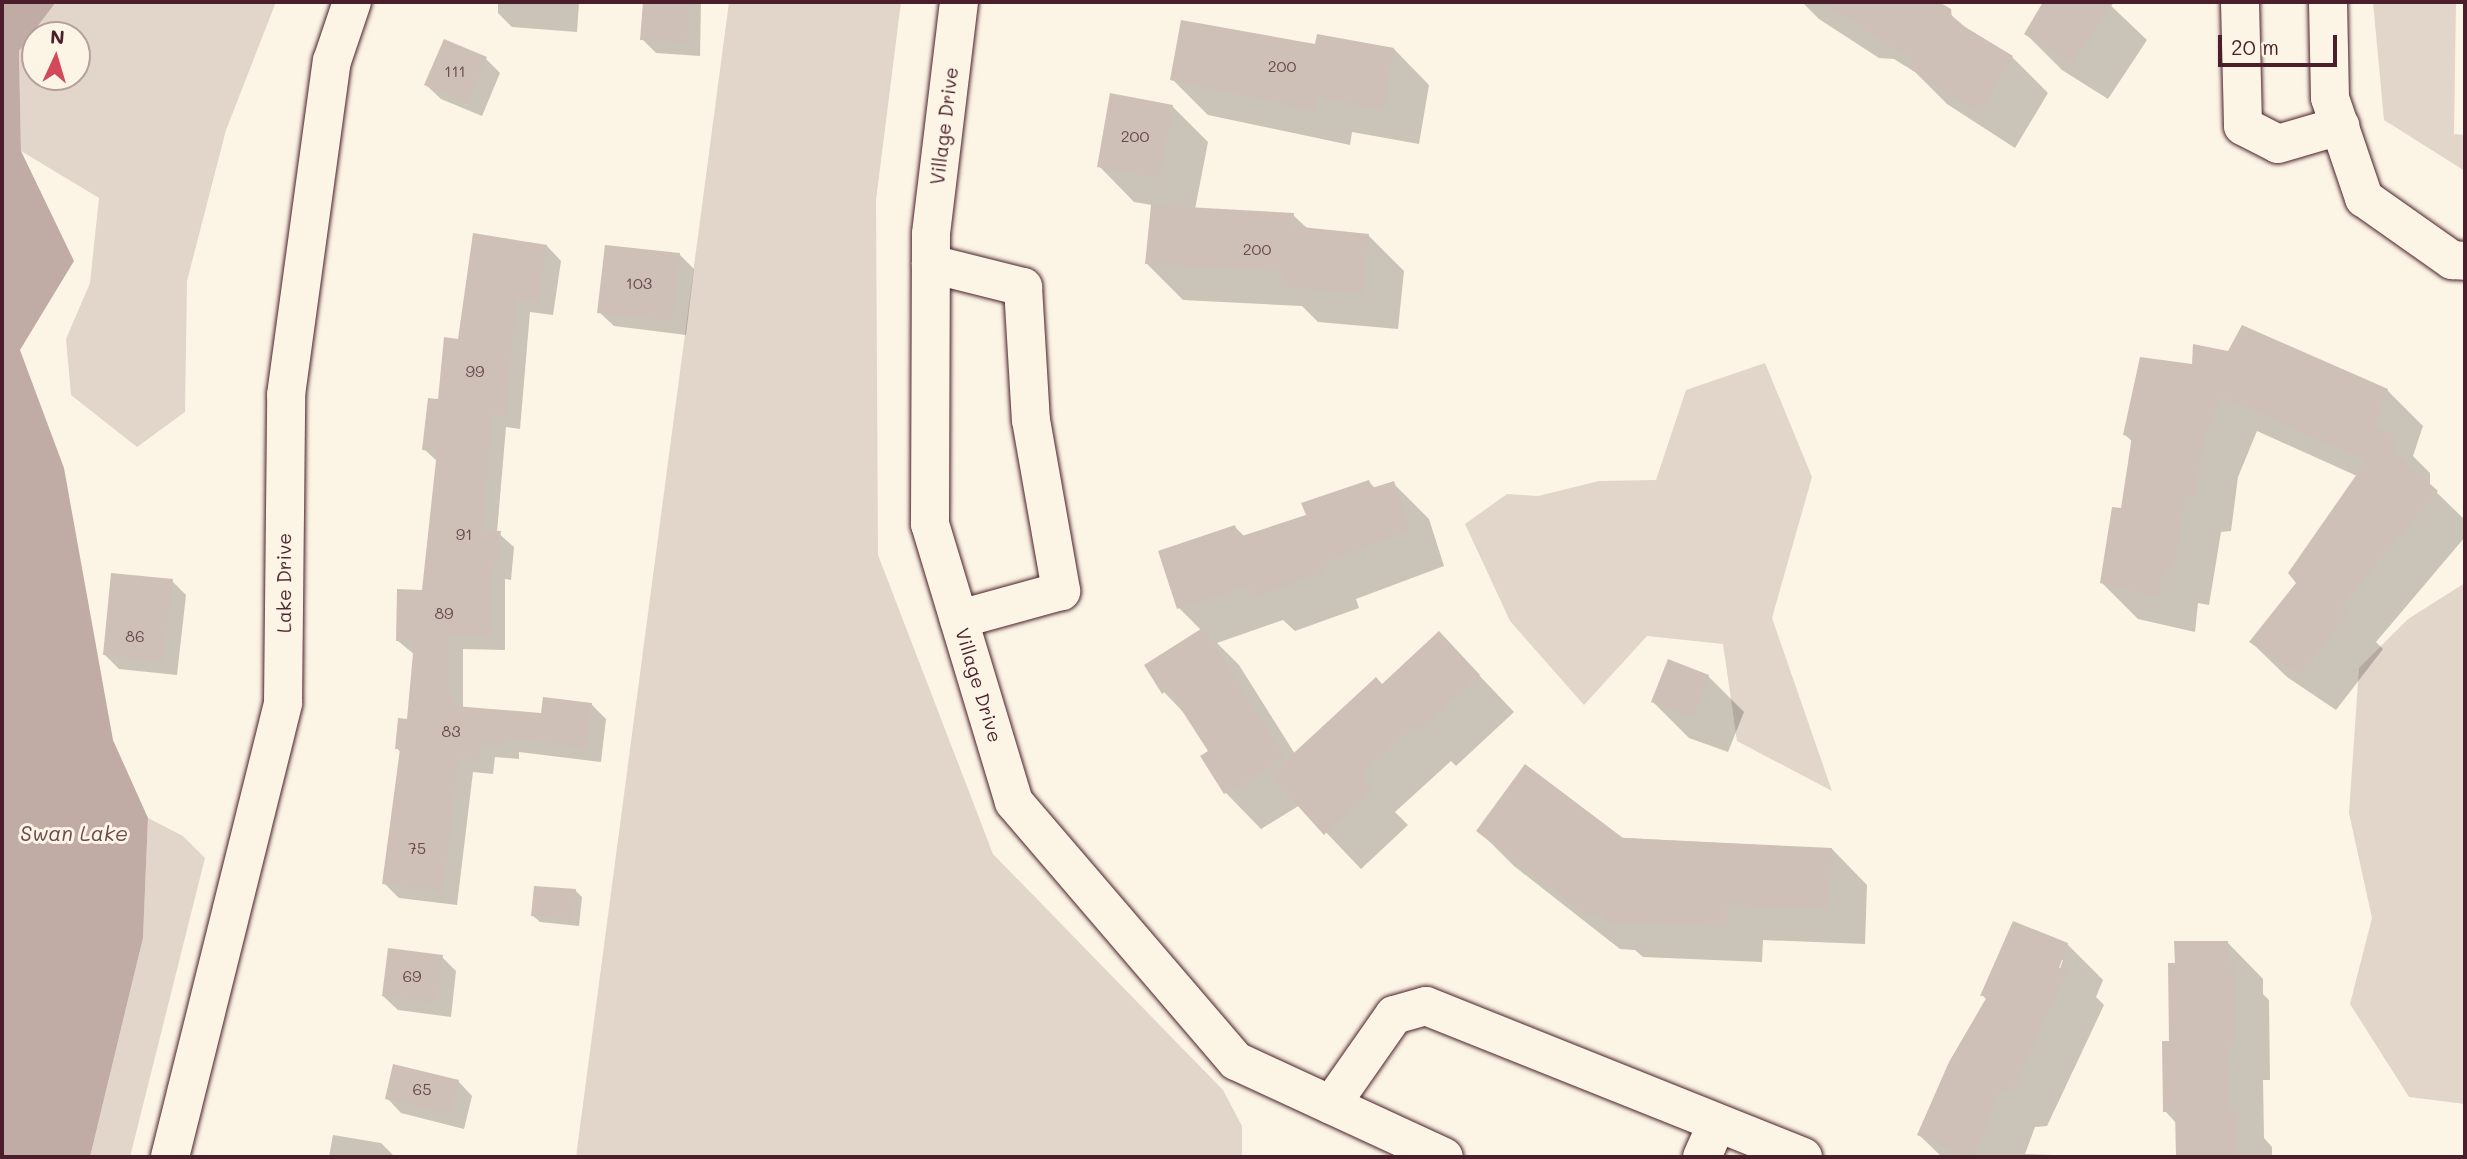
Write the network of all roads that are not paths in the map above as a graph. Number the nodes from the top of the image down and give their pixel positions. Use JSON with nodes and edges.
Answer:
{"nodes":[{"id":1,"x":352,"y":2,"type":"edge"},
{"id":2,"x":959,"y":2,"type":"edge"},
{"id":3,"x":2240,"y":2,"type":"edge"},
{"id":4,"x":2328,"y":2,"type":"edge"},
{"id":5,"x":2340,"y":127,"type":"junction"},
{"id":6,"x":2465,"y":261,"type":"edge"},
{"id":7,"x":931,"y":264,"type":"junction"},
{"id":8,"x":959,"y":619,"type":"junction"},
{"id":9,"x":1331,"y":1105,"type":"junction"},
{"id":10,"x":1717,"y":1123,"type":"junction"},
{"id":11,"x":170,"y":1157,"type":"edge"},
{"id":12,"x":1444,"y":1157,"type":"edge"},
{"id":13,"x":1702,"y":1157,"type":"edge"},
{"id":14,"x":1803,"y":1157,"type":"edge"}],
"edges":[{"from":1,"to":11,"type":"street","name":"Lake Drive"},
{"from":2,"to":7,"type":"street","name":"Village Drive"},
{"from":3,"to":5,"type":"street"},
{"from":4,"to":5,"type":"street"},
{"from":5,"to":6,"type":"street"},
{"from":7,"to":8,"type":"street","name":"Village Drive"},
{"from":7,"to":8,"type":"street"},
{"from":8,"to":9,"type":"street","name":"Village Drive"},
{"from":9,"to":10,"type":"street"},
{"from":9,"to":12,"type":"street","name":"Village Drive"},
{"from":10,"to":13,"type":"street"},
{"from":10,"to":14,"type":"street"}]}
